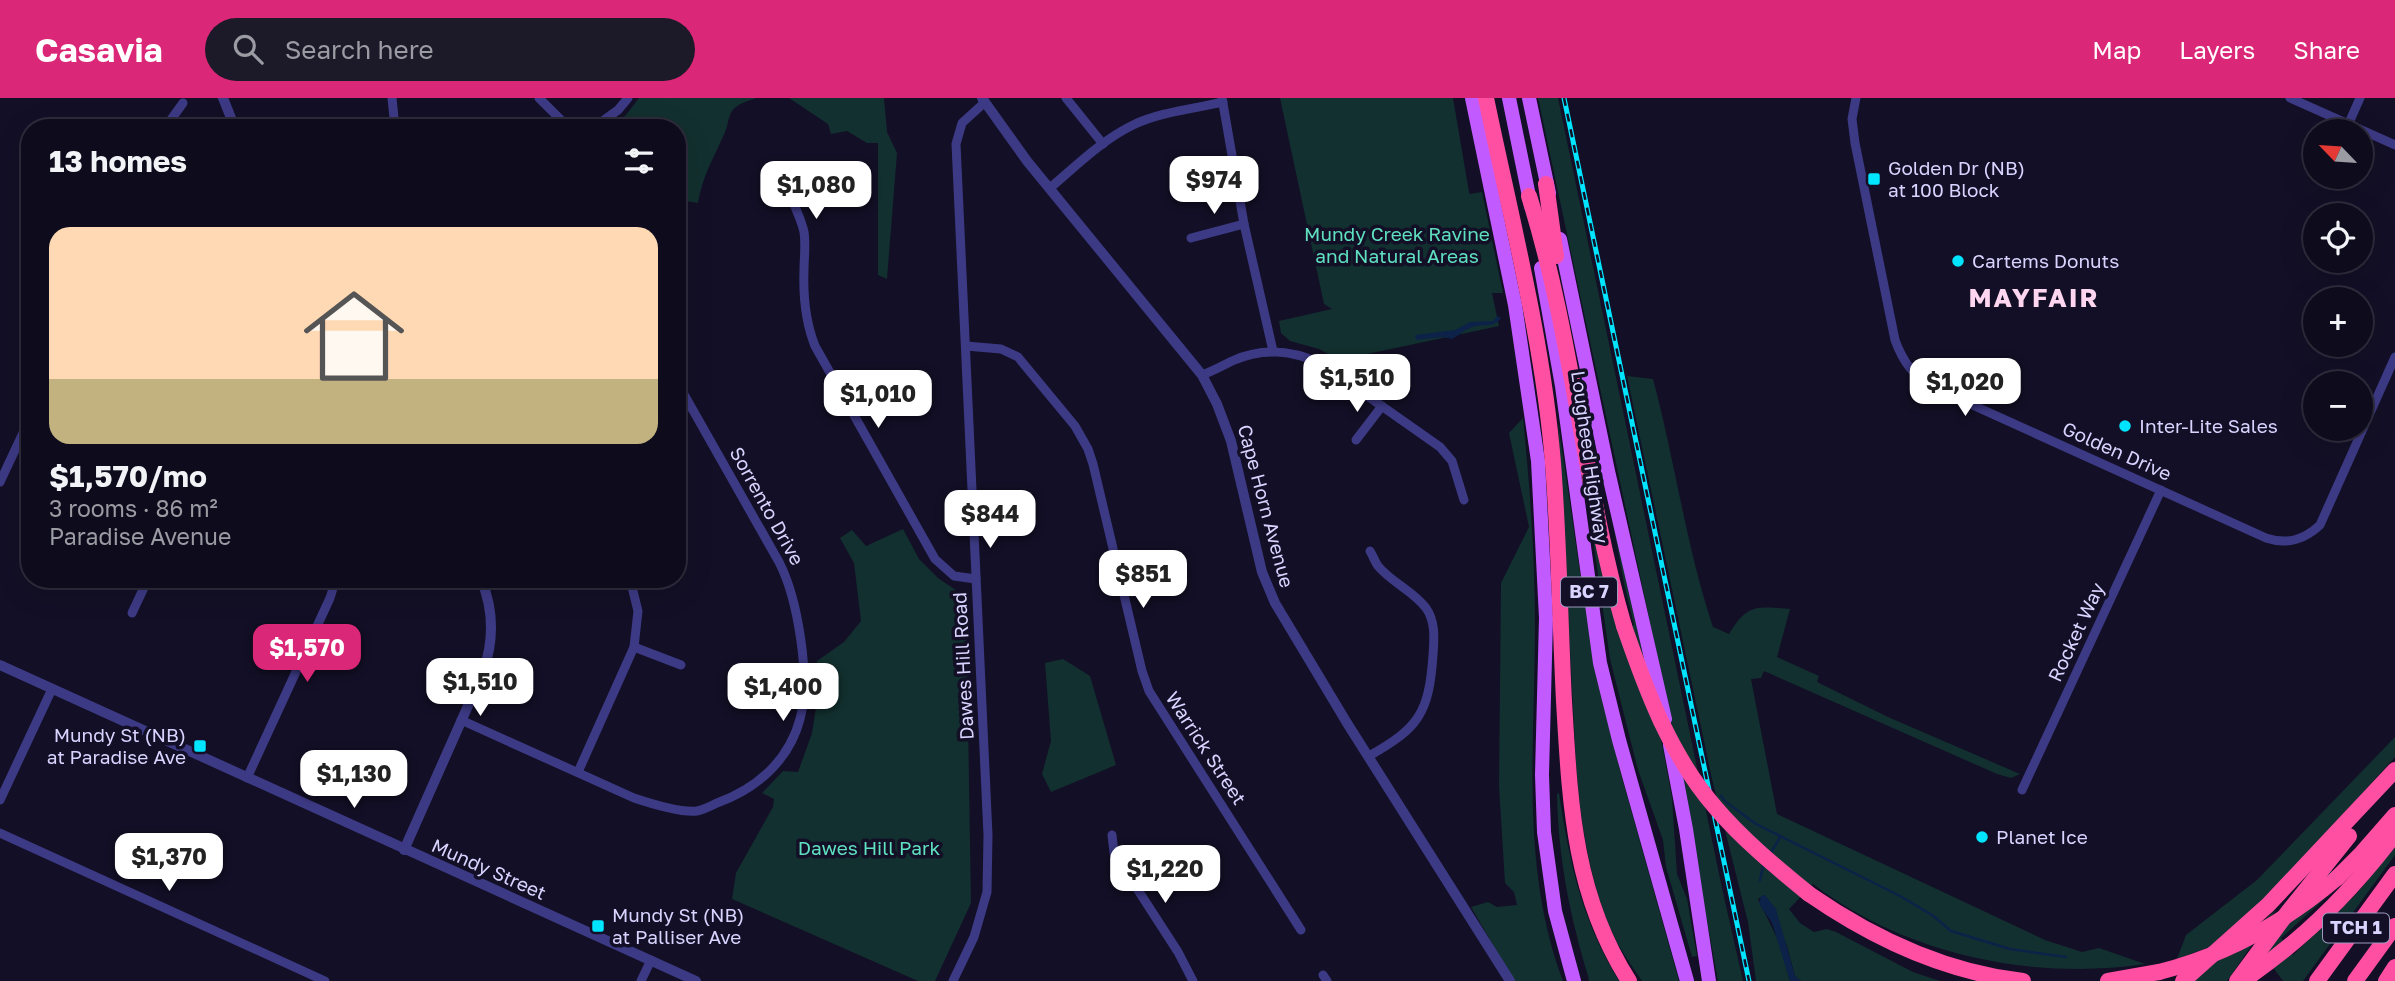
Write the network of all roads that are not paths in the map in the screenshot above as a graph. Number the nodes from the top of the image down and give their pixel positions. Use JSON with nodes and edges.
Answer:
{"nodes":[{"id":1,"x":223,"y":98,"type":"edge"},
{"id":2,"x":392,"y":98,"type":"edge"},
{"id":3,"x":539,"y":98,"type":"edge"},
{"id":4,"x":628,"y":98,"type":"edge"},
{"id":5,"x":1066,"y":98,"type":"edge"},
{"id":6,"x":1472,"y":98,"type":"edge"},
{"id":7,"x":1486,"y":98,"type":"edge"},
{"id":8,"x":1509,"y":98,"type":"edge"},
{"id":9,"x":1529,"y":98,"type":"edge"},
{"id":10,"x":1856,"y":98,"type":"edge"},
{"id":11,"x":2290,"y":98,"type":"edge"},
{"id":12,"x":2360,"y":98,"type":"edge"},
{"id":13,"x":1222,"y":100,"type":"edge"},
{"id":14,"x":983,"y":101,"type":"edge"},
{"id":15,"x":183,"y":103,"type":"dead end"},
{"id":16,"x":171,"y":119,"type":"edge"},
{"id":17,"x":231,"y":119,"type":"edge"},
{"id":18,"x":394,"y":119,"type":"edge"},
{"id":19,"x":560,"y":119,"type":"edge"},
{"id":20,"x":606,"y":119,"type":"edge"},
{"id":21,"x":2335,"y":119,"type":"edge"},
{"id":22,"x":2351,"y":119,"type":"edge"},
{"id":23,"x":2373,"y":136,"type":"edge"},
{"id":24,"x":1103,"y":144,"type":"junction"},
{"id":25,"x":2395,"y":145,"type":"edge"},
{"id":26,"x":790,"y":169,"type":"dead end"},
{"id":27,"x":1546,"y":184,"type":"junction"},
{"id":28,"x":1050,"y":188,"type":"junction"},
{"id":29,"x":1530,"y":196,"type":"junction"},
{"id":30,"x":1244,"y":224,"type":"junction"},
{"id":31,"x":1191,"y":238,"type":"dead end"},
{"id":32,"x":966,"y":346,"type":"junction"},
{"id":33,"x":1273,"y":351,"type":"junction"},
{"id":34,"x":2395,"y":357,"type":"edge"},
{"id":35,"x":1202,"y":375,"type":"junction"},
{"id":36,"x":686,"y":398,"type":"edge"},
{"id":37,"x":1382,"y":406,"type":"junction"},
{"id":38,"x":21,"y":437,"type":"edge"},
{"id":39,"x":1356,"y":440,"type":"dead end"},
{"id":40,"x":0,"y":482,"type":"edge"},
{"id":41,"x":2161,"y":490,"type":"junction"},
{"id":42,"x":1464,"y":500,"type":"dead end"},
{"id":43,"x":1370,"y":551,"type":"dead end"},
{"id":44,"x":976,"y":579,"type":"junction"},
{"id":45,"x":144,"y":588,"type":"edge"},
{"id":46,"x":333,"y":588,"type":"edge"},
{"id":47,"x":484,"y":588,"type":"edge"},
{"id":48,"x":632,"y":588,"type":"edge"},
{"id":49,"x":132,"y":613,"type":"dead end"},
{"id":50,"x":1622,"y":621,"type":"junction"},
{"id":51,"x":634,"y":647,"type":"junction"},
{"id":52,"x":681,"y":664,"type":"dead end"},
{"id":53,"x":0,"y":665,"type":"edge"},
{"id":54,"x":52,"y":689,"type":"junction"},
{"id":55,"x":461,"y":720,"type":"junction"},
{"id":56,"x":1368,"y":756,"type":"junction"},
{"id":57,"x":2395,"y":770,"type":"edge"},
{"id":58,"x":578,"y":772,"type":"junction"},
{"id":59,"x":247,"y":778,"type":"junction"},
{"id":60,"x":2395,"y":781,"type":"edge"},
{"id":61,"x":2022,"y":790,"type":"dead end"},
{"id":62,"x":0,"y":800,"type":"edge"},
{"id":63,"x":2395,"y":815,"type":"edge"},
{"id":64,"x":0,"y":833,"type":"edge"},
{"id":65,"x":2395,"y":834,"type":"edge"},
{"id":66,"x":1112,"y":835,"type":"dead end"},
{"id":67,"x":404,"y":850,"type":"junction"},
{"id":68,"x":2395,"y":874,"type":"edge"},
{"id":69,"x":2395,"y":926,"type":"edge"},
{"id":70,"x":1301,"y":930,"type":"dead end"},
{"id":71,"x":651,"y":960,"type":"junction"},
{"id":72,"x":2395,"y":967,"type":"edge"},
{"id":73,"x":325,"y":981,"type":"edge"},
{"id":74,"x":641,"y":981,"type":"edge"},
{"id":75,"x":696,"y":981,"type":"edge"},
{"id":76,"x":953,"y":981,"type":"edge"},
{"id":77,"x":1192,"y":981,"type":"edge"},
{"id":78,"x":1510,"y":981,"type":"edge"},
{"id":79,"x":1574,"y":981,"type":"edge"},
{"id":80,"x":1629,"y":981,"type":"edge"},
{"id":81,"x":1687,"y":981,"type":"edge"},
{"id":82,"x":1709,"y":981,"type":"edge"},
{"id":83,"x":2023,"y":981,"type":"edge"},
{"id":84,"x":2108,"y":981,"type":"edge"},
{"id":85,"x":2183,"y":981,"type":"edge"},
{"id":86,"x":2239,"y":981,"type":"edge"},
{"id":87,"x":2318,"y":981,"type":"edge"},
{"id":88,"x":2355,"y":981,"type":"edge"},
{"id":89,"x":2386,"y":981,"type":"edge"}],
"edges":[{"from":1,"to":17,"type":"street"},
{"from":2,"to":18,"type":"street"},
{"from":3,"to":19,"type":"street"},
{"from":4,"to":20,"type":"street"},
{"from":5,"to":24,"type":"street"},
{"from":6,"to":79,"type":"main road","number":"BC 7"},
{"from":7,"to":80,"type":"highway"},
{"from":8,"to":29,"type":"main road","name":"Lougheed Highway","number":"BC 7"},
{"from":9,"to":27,"type":"main road"},
{"from":10,"to":41,"type":"street","name":"Golden Drive"},
{"from":11,"to":21,"type":"street"},
{"from":12,"to":22,"type":"street"},
{"from":13,"to":24,"type":"street"},
{"from":13,"to":30,"type":"street"},
{"from":14,"to":28,"type":"street","name":"Cape Horn Avenue"},
{"from":14,"to":32,"type":"street","name":"Dawes Hill Road"},
{"from":15,"to":16,"type":"street"},
{"from":23,"to":25,"type":"street"},
{"from":24,"to":28,"type":"street"},
{"from":26,"to":44,"type":"street"},
{"from":27,"to":50,"type":"highway"},
{"from":27,"to":82,"type":"main road"},
{"from":28,"to":35,"type":"street","name":"Cape Horn Avenue"},
{"from":29,"to":50,"type":"highway"},
{"from":29,"to":81,"type":"main road","name":"Lougheed Highway","number":"BC 7"},
{"from":30,"to":31,"type":"street"},
{"from":30,"to":33,"type":"street"},
{"from":32,"to":44,"type":"street","name":"Dawes Hill Road"},
{"from":32,"to":70,"type":"street","name":"Warrick Street"},
{"from":33,"to":35,"type":"street"},
{"from":33,"to":37,"type":"street"},
{"from":34,"to":41,"type":"street","name":"Golden Drive"},
{"from":35,"to":56,"type":"street","name":"Cape Horn Avenue"},
{"from":36,"to":58,"type":"street","name":"Sorrento Drive"},
{"from":37,"to":39,"type":"street"},
{"from":37,"to":42,"type":"street"},
{"from":38,"to":40,"type":"street"},
{"from":41,"to":61,"type":"street","name":"Rocket Way"},
{"from":43,"to":56,"type":"street"},
{"from":44,"to":76,"type":"street","name":"Dawes Hill Road"},
{"from":45,"to":49,"type":"street"},
{"from":46,"to":59,"type":"street"},
{"from":47,"to":55,"type":"street"},
{"from":48,"to":51,"type":"street"},
{"from":50,"to":83,"type":"highway","bridge":true},
{"from":51,"to":52,"type":"street"},
{"from":51,"to":58,"type":"street"},
{"from":53,"to":54,"type":"street","name":"Mundy Street"},
{"from":54,"to":59,"type":"street","name":"Mundy Street"},
{"from":54,"to":62,"type":"street"},
{"from":55,"to":58,"type":"street","name":"Sorrento Drive"},
{"from":55,"to":67,"type":"street"},
{"from":56,"to":78,"type":"street","name":"Cape Horn Avenue"},
{"from":57,"to":85,"type":"highway"},
{"from":59,"to":67,"type":"street","name":"Mundy Street"},
{"from":60,"to":86,"type":"highway"},
{"from":63,"to":84,"type":"highway","bridge":true},
{"from":64,"to":73,"type":"street"},
{"from":65,"to":86,"type":"highway"},
{"from":66,"to":77,"type":"street"},
{"from":67,"to":71,"type":"street","name":"Mundy Street"},
{"from":68,"to":87,"type":"highway","number":"TCH 1"},
{"from":69,"to":88,"type":"highway","number":"TCH 1"},
{"from":71,"to":74,"type":"street"},
{"from":71,"to":75,"type":"street","name":"Mundy Street"},
{"from":72,"to":89,"type":"highway"}]}
